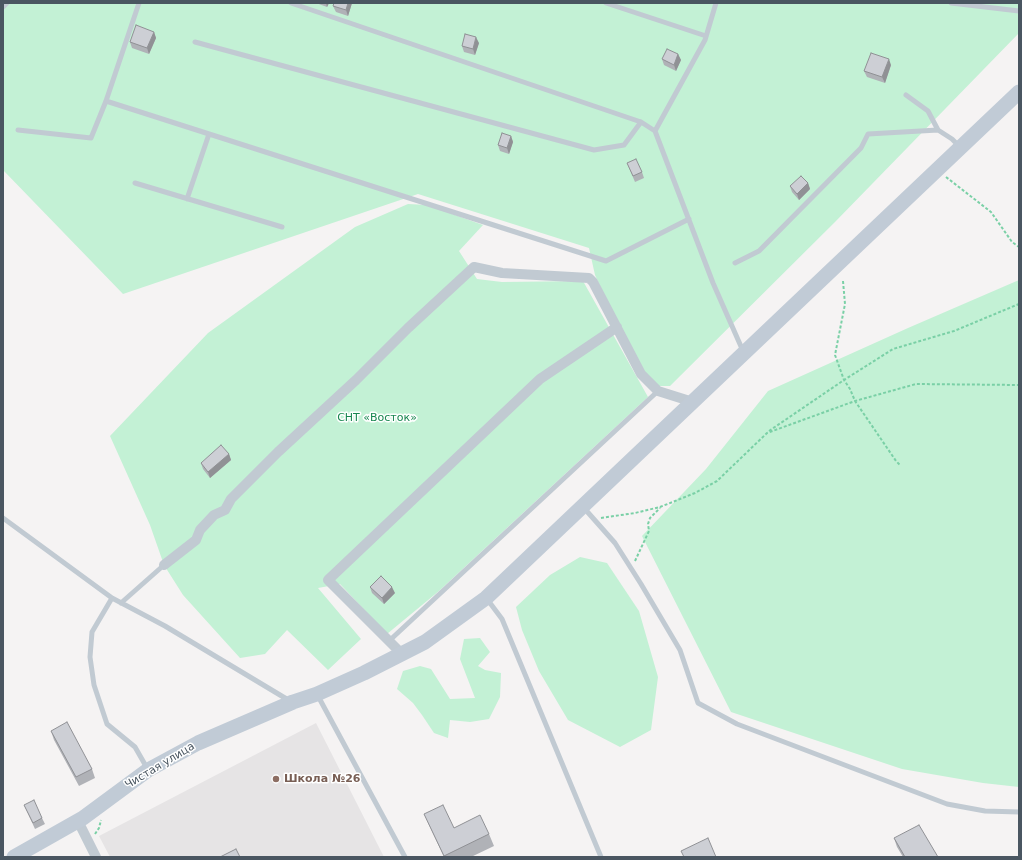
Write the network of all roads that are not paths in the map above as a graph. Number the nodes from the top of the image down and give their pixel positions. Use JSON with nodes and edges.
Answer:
{"nodes":[{"id":1,"x":7,"y":3,"type":"edge"},
{"id":2,"x":139,"y":3,"type":"edge"},
{"id":3,"x":291,"y":3,"type":"edge"},
{"id":4,"x":606,"y":3,"type":"edge"},
{"id":5,"x":716,"y":3,"type":"edge"},
{"id":6,"x":951,"y":3,"type":"edge"},
{"id":7,"x":3,"y":7,"type":"edge"},
{"id":8,"x":1019,"y":11,"type":"edge"},
{"id":9,"x":706,"y":36,"type":"junction"},
{"id":10,"x":195,"y":42,"type":"dead end"},
{"id":11,"x":906,"y":95,"type":"dead end"},
{"id":12,"x":1015,"y":98,"type":"edge"},
{"id":13,"x":106,"y":101,"type":"junction"},
{"id":14,"x":641,"y":122,"type":"junction"},
{"id":15,"x":18,"y":130,"type":"dead end"},
{"id":16,"x":938,"y":130,"type":"junction"},
{"id":17,"x":654,"y":131,"type":"junction"},
{"id":18,"x":208,"y":134,"type":"junction"},
{"id":19,"x":960,"y":148,"type":"junction"},
{"id":20,"x":134,"y":184,"type":"dead end"},
{"id":21,"x":187,"y":199,"type":"junction"},
{"id":22,"x":689,"y":219,"type":"junction"},
{"id":23,"x":282,"y":227,"type":"dead end"},
{"id":24,"x":735,"y":263,"type":"dead end"},
{"id":25,"x":617,"y":327,"type":"junction"},
{"id":26,"x":744,"y":353,"type":"junction"},
{"id":27,"x":658,"y":391,"type":"junction"},
{"id":28,"x":693,"y":402,"type":"junction"},
{"id":29,"x":583,"y":507,"type":"junction"},
{"id":30,"x":3,"y":518,"type":"edge"},
{"id":31,"x":164,"y":565,"type":"joint"},
{"id":32,"x":112,"y":598,"type":"junction"},
{"id":33,"x":486,"y":598,"type":"junction"},
{"id":34,"x":121,"y":603,"type":"junction"},
{"id":35,"x":389,"y":641,"type":"junction"},
{"id":36,"x":402,"y":654,"type":"junction"},
{"id":37,"x":317,"y":694,"type":"junction"},
{"id":38,"x":293,"y":702,"type":"junction"},
{"id":39,"x":148,"y":770,"type":"junction"},
{"id":40,"x":1019,"y":812,"type":"edge"},
{"id":41,"x":78,"y":821,"type":"junction"},
{"id":42,"x":14,"y":857,"type":"edge"},
{"id":43,"x":96,"y":857,"type":"edge"},
{"id":44,"x":405,"y":857,"type":"edge"},
{"id":45,"x":601,"y":857,"type":"edge"}],
"edges":[{"from":1,"to":7,"type":"lane"},
{"from":2,"to":13,"type":"lane"},
{"from":3,"to":14,"type":"lane"},
{"from":4,"to":9,"type":"lane"},
{"from":5,"to":9,"type":"lane"},
{"from":6,"to":8,"type":"lane"},
{"from":9,"to":17,"type":"lane"},
{"from":10,"to":14,"type":"lane"},
{"from":11,"to":16,"type":"lane"},
{"from":12,"to":19,"type":"main road","name":"Чистая улица"},
{"from":13,"to":15,"type":"lane"},
{"from":13,"to":18,"type":"lane"},
{"from":14,"to":17,"type":"lane"},
{"from":16,"to":19,"type":"lane"},
{"from":16,"to":24,"type":"lane"},
{"from":17,"to":22,"type":"lane"},
{"from":18,"to":21,"type":"lane"},
{"from":18,"to":22,"type":"lane"},
{"from":19,"to":26,"type":"main road","name":"Чистая улица"},
{"from":20,"to":21,"type":"lane"},
{"from":21,"to":23,"type":"lane"},
{"from":22,"to":26,"type":"lane"},
{"from":25,"to":27,"type":"street"},
{"from":25,"to":31,"type":"street"},
{"from":25,"to":35,"type":"street"},
{"from":26,"to":28,"type":"main road","name":"Чистая улица"},
{"from":27,"to":28,"type":"street"},
{"from":27,"to":35,"type":"lane"},
{"from":28,"to":29,"type":"main road","name":"Чистая улица"},
{"from":29,"to":33,"type":"main road","name":"Чистая улица"},
{"from":29,"to":40,"type":"lane"},
{"from":30,"to":32,"type":"lane"},
{"from":31,"to":34,"type":"lane"},
{"from":32,"to":34,"type":"lane"},
{"from":32,"to":39,"type":"lane"},
{"from":33,"to":36,"type":"main road","name":"Чистая улица"},
{"from":33,"to":45,"type":"lane"},
{"from":34,"to":38,"type":"lane"},
{"from":35,"to":36,"type":"street"},
{"from":36,"to":37,"type":"main road","name":"Чистая улица"},
{"from":37,"to":38,"type":"main road","name":"Чистая улица"},
{"from":37,"to":44,"type":"lane"},
{"from":38,"to":39,"type":"main road","name":"Чистая улица"},
{"from":39,"to":41,"type":"main road","name":"Чистая улица"},
{"from":41,"to":42,"type":"main road","name":"Чистая улица"},
{"from":41,"to":43,"type":"street"}]}
